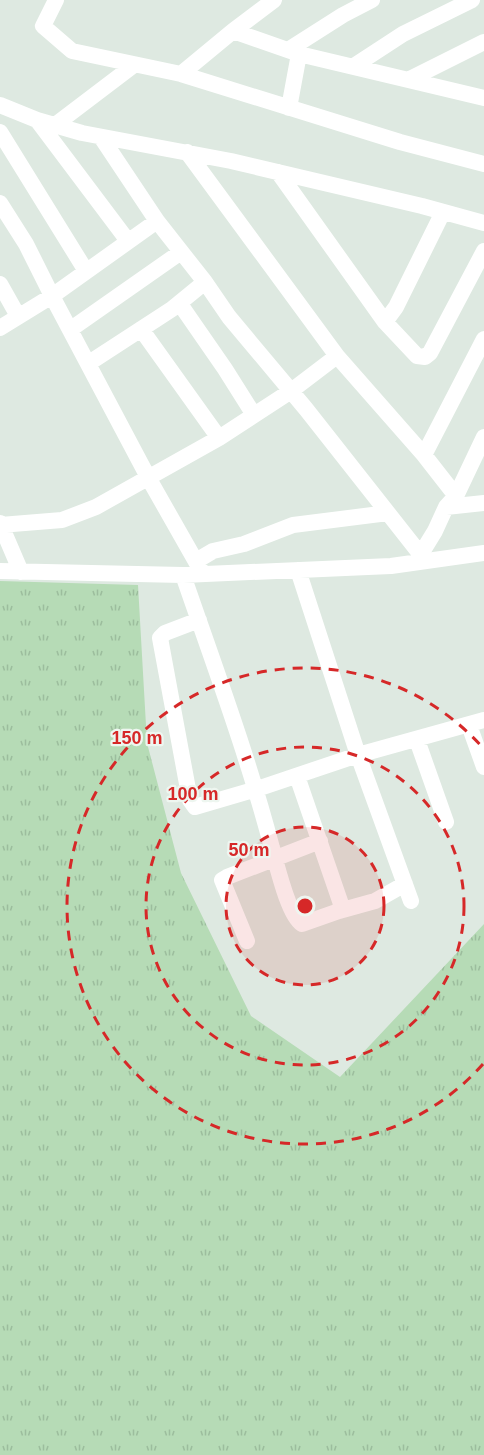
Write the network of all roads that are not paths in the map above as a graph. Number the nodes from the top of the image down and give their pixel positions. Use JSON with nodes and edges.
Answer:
{"nodes":[{"id":1,"x":56,"y":0,"type":"edge"},
{"id":2,"x":274,"y":0,"type":"edge"},
{"id":3,"x":372,"y":0,"type":"edge"},
{"id":4,"x":472,"y":0,"type":"edge"},
{"id":5,"x":232,"y":31,"type":"junction"},
{"id":6,"x":484,"y":42,"type":"edge"},
{"id":7,"x":294,"y":52,"type":"junction"},
{"id":8,"x":134,"y":65,"type":"junction"},
{"id":9,"x":354,"y":66,"type":"junction"},
{"id":10,"x":181,"y":74,"type":"junction"},
{"id":11,"x":410,"y":79,"type":"junction"},
{"id":12,"x":484,"y":98,"type":"edge"},
{"id":13,"x":0,"y":105,"type":"edge"},
{"id":14,"x":289,"y":108,"type":"junction"},
{"id":15,"x":37,"y":120,"type":"junction"},
{"id":16,"x":55,"y":125,"type":"junction"},
{"id":17,"x":0,"y":132,"type":"edge"},
{"id":18,"x":101,"y":137,"type":"junction"},
{"id":19,"x":187,"y":152,"type":"junction"},
{"id":20,"x":484,"y":164,"type":"edge"},
{"id":21,"x":278,"y":172,"type":"junction"},
{"id":22,"x":0,"y":203,"type":"edge"},
{"id":23,"x":443,"y":212,"type":"junction"},
{"id":24,"x":157,"y":221,"type":"junction"},
{"id":25,"x":484,"y":223,"type":"edge"},
{"id":26,"x":128,"y":241,"type":"junction"},
{"id":27,"x":484,"y":251,"type":"edge"},
{"id":28,"x":181,"y":252,"type":"junction"},
{"id":29,"x":86,"y":271,"type":"junction"},
{"id":30,"x":205,"y":282,"type":"junction"},
{"id":31,"x":0,"y":284,"type":"edge"},
{"id":32,"x":52,"y":296,"type":"junction"},
{"id":33,"x":180,"y":304,"type":"junction"},
{"id":34,"x":18,"y":316,"type":"junction"},
{"id":35,"x":385,"y":322,"type":"junction"},
{"id":36,"x":0,"y":328,"type":"edge"},
{"id":37,"x":71,"y":329,"type":"junction"},
{"id":38,"x":141,"y":329,"type":"junction"},
{"id":39,"x":484,"y":339,"type":"edge"},
{"id":40,"x":337,"y":356,"type":"junction"},
{"id":41,"x":89,"y":363,"type":"junction"},
{"id":42,"x":291,"y":391,"type":"junction"},
{"id":43,"x":254,"y":415,"type":"junction"},
{"id":44,"x":484,"y":437,"type":"edge"},
{"id":45,"x":219,"y":438,"type":"junction"},
{"id":46,"x":424,"y":455,"type":"junction"},
{"id":47,"x":149,"y":479,"type":"junction"},
{"id":48,"x":451,"y":501,"type":"junction"},
{"id":49,"x":484,"y":504,"type":"edge"},
{"id":50,"x":388,"y":513,"type":"junction"},
{"id":51,"x":0,"y":524,"type":"edge"},
{"id":52,"x":484,"y":553,"type":"edge"},
{"id":53,"x":418,"y":559,"type":"junction"},
{"id":54,"x":199,"y":568,"type":"junction"},
{"id":55,"x":298,"y":570,"type":"junction"},
{"id":56,"x":0,"y":572,"type":"edge"},
{"id":57,"x":21,"y":572,"type":"junction"},
{"id":58,"x":183,"y":575,"type":"junction"},
{"id":59,"x":199,"y":620,"type":"junction"},
{"id":60,"x":477,"y":723,"type":"edge"},
{"id":61,"x":417,"y":740,"type":"junction"},
{"id":62,"x":358,"y":755,"type":"junction"},
{"id":63,"x":484,"y":767,"type":"edge"},
{"id":64,"x":297,"y":776,"type":"junction"},
{"id":65,"x":256,"y":789,"type":"junction"},
{"id":66,"x":446,"y":822,"type":"dead end"},
{"id":67,"x":320,"y":841,"type":"junction"},
{"id":68,"x":275,"y":859,"type":"junction"},
{"id":69,"x":405,"y":884,"type":"junction"},
{"id":70,"x":411,"y":901,"type":"dead end"},
{"id":71,"x":339,"y":911,"type":"junction"},
{"id":72,"x":247,"y":941,"type":"dead end"}],
"edges":[{"from":1,"to":8,"type":"street"},
{"from":2,"to":5,"type":"street"},
{"from":3,"to":7,"type":"street"},
{"from":4,"to":9,"type":"street"},
{"from":5,"to":7,"type":"street"},
{"from":5,"to":10,"type":"street"},
{"from":6,"to":11,"type":"street"},
{"from":7,"to":9,"type":"street"},
{"from":7,"to":14,"type":"street"},
{"from":8,"to":10,"type":"street"},
{"from":8,"to":16,"type":"street"},
{"from":9,"to":11,"type":"street"},
{"from":10,"to":14,"type":"street"},
{"from":11,"to":12,"type":"street"},
{"from":13,"to":15,"type":"street"},
{"from":14,"to":20,"type":"street"},
{"from":15,"to":16,"type":"street"},
{"from":15,"to":26,"type":"street"},
{"from":16,"to":18,"type":"street"},
{"from":17,"to":29,"type":"street"},
{"from":18,"to":19,"type":"street"},
{"from":18,"to":24,"type":"street"},
{"from":19,"to":21,"type":"street"},
{"from":19,"to":40,"type":"street"},
{"from":21,"to":23,"type":"street"},
{"from":21,"to":35,"type":"street"},
{"from":22,"to":32,"type":"street"},
{"from":23,"to":25,"type":"street"},
{"from":23,"to":35,"type":"street"},
{"from":24,"to":26,"type":"street"},
{"from":24,"to":28,"type":"street"},
{"from":26,"to":29,"type":"street"},
{"from":27,"to":35,"type":"street"},
{"from":28,"to":30,"type":"street"},
{"from":28,"to":37,"type":"street"},
{"from":29,"to":32,"type":"street"},
{"from":30,"to":33,"type":"street"},
{"from":30,"to":42,"type":"street"},
{"from":31,"to":34,"type":"street"},
{"from":32,"to":34,"type":"street"},
{"from":32,"to":37,"type":"street"},
{"from":33,"to":38,"type":"street"},
{"from":33,"to":43,"type":"street"},
{"from":34,"to":36,"type":"street"},
{"from":37,"to":41,"type":"street"},
{"from":38,"to":41,"type":"street"},
{"from":38,"to":45,"type":"street"},
{"from":39,"to":46,"type":"street"},
{"from":40,"to":42,"type":"street"},
{"from":40,"to":46,"type":"street"},
{"from":41,"to":47,"type":"street"},
{"from":42,"to":43,"type":"street"},
{"from":42,"to":50,"type":"street"},
{"from":43,"to":45,"type":"street"},
{"from":44,"to":48,"type":"street"},
{"from":45,"to":47,"type":"street"},
{"from":46,"to":48,"type":"street"},
{"from":47,"to":51,"type":"street"},
{"from":47,"to":54,"type":"street"},
{"from":48,"to":49,"type":"street"},
{"from":48,"to":53,"type":"street"},
{"from":50,"to":53,"type":"street"},
{"from":50,"to":54,"type":"street"},
{"from":51,"to":57,"type":"street"},
{"from":52,"to":53,"type":"street"},
{"from":53,"to":55,"type":"street"},
{"from":54,"to":55,"type":"street"},
{"from":54,"to":58,"type":"street"},
{"from":55,"to":62,"type":"street"},
{"from":56,"to":57,"type":"street"},
{"from":57,"to":58,"type":"street"},
{"from":58,"to":59,"type":"street"},
{"from":59,"to":65,"type":"street"},
{"from":59,"to":65,"type":"street"},
{"from":60,"to":61,"type":"street"},
{"from":60,"to":63,"type":"street"},
{"from":61,"to":62,"type":"street"},
{"from":61,"to":66,"type":"street"},
{"from":62,"to":64,"type":"street"},
{"from":62,"to":69,"type":"street"},
{"from":64,"to":65,"type":"street"},
{"from":64,"to":67,"type":"street"},
{"from":65,"to":68,"type":"street"},
{"from":67,"to":68,"type":"street"},
{"from":67,"to":71,"type":"street"},
{"from":68,"to":71,"type":"street"},
{"from":68,"to":72,"type":"street"},
{"from":69,"to":70,"type":"street"},
{"from":69,"to":71,"type":"street"}]}
